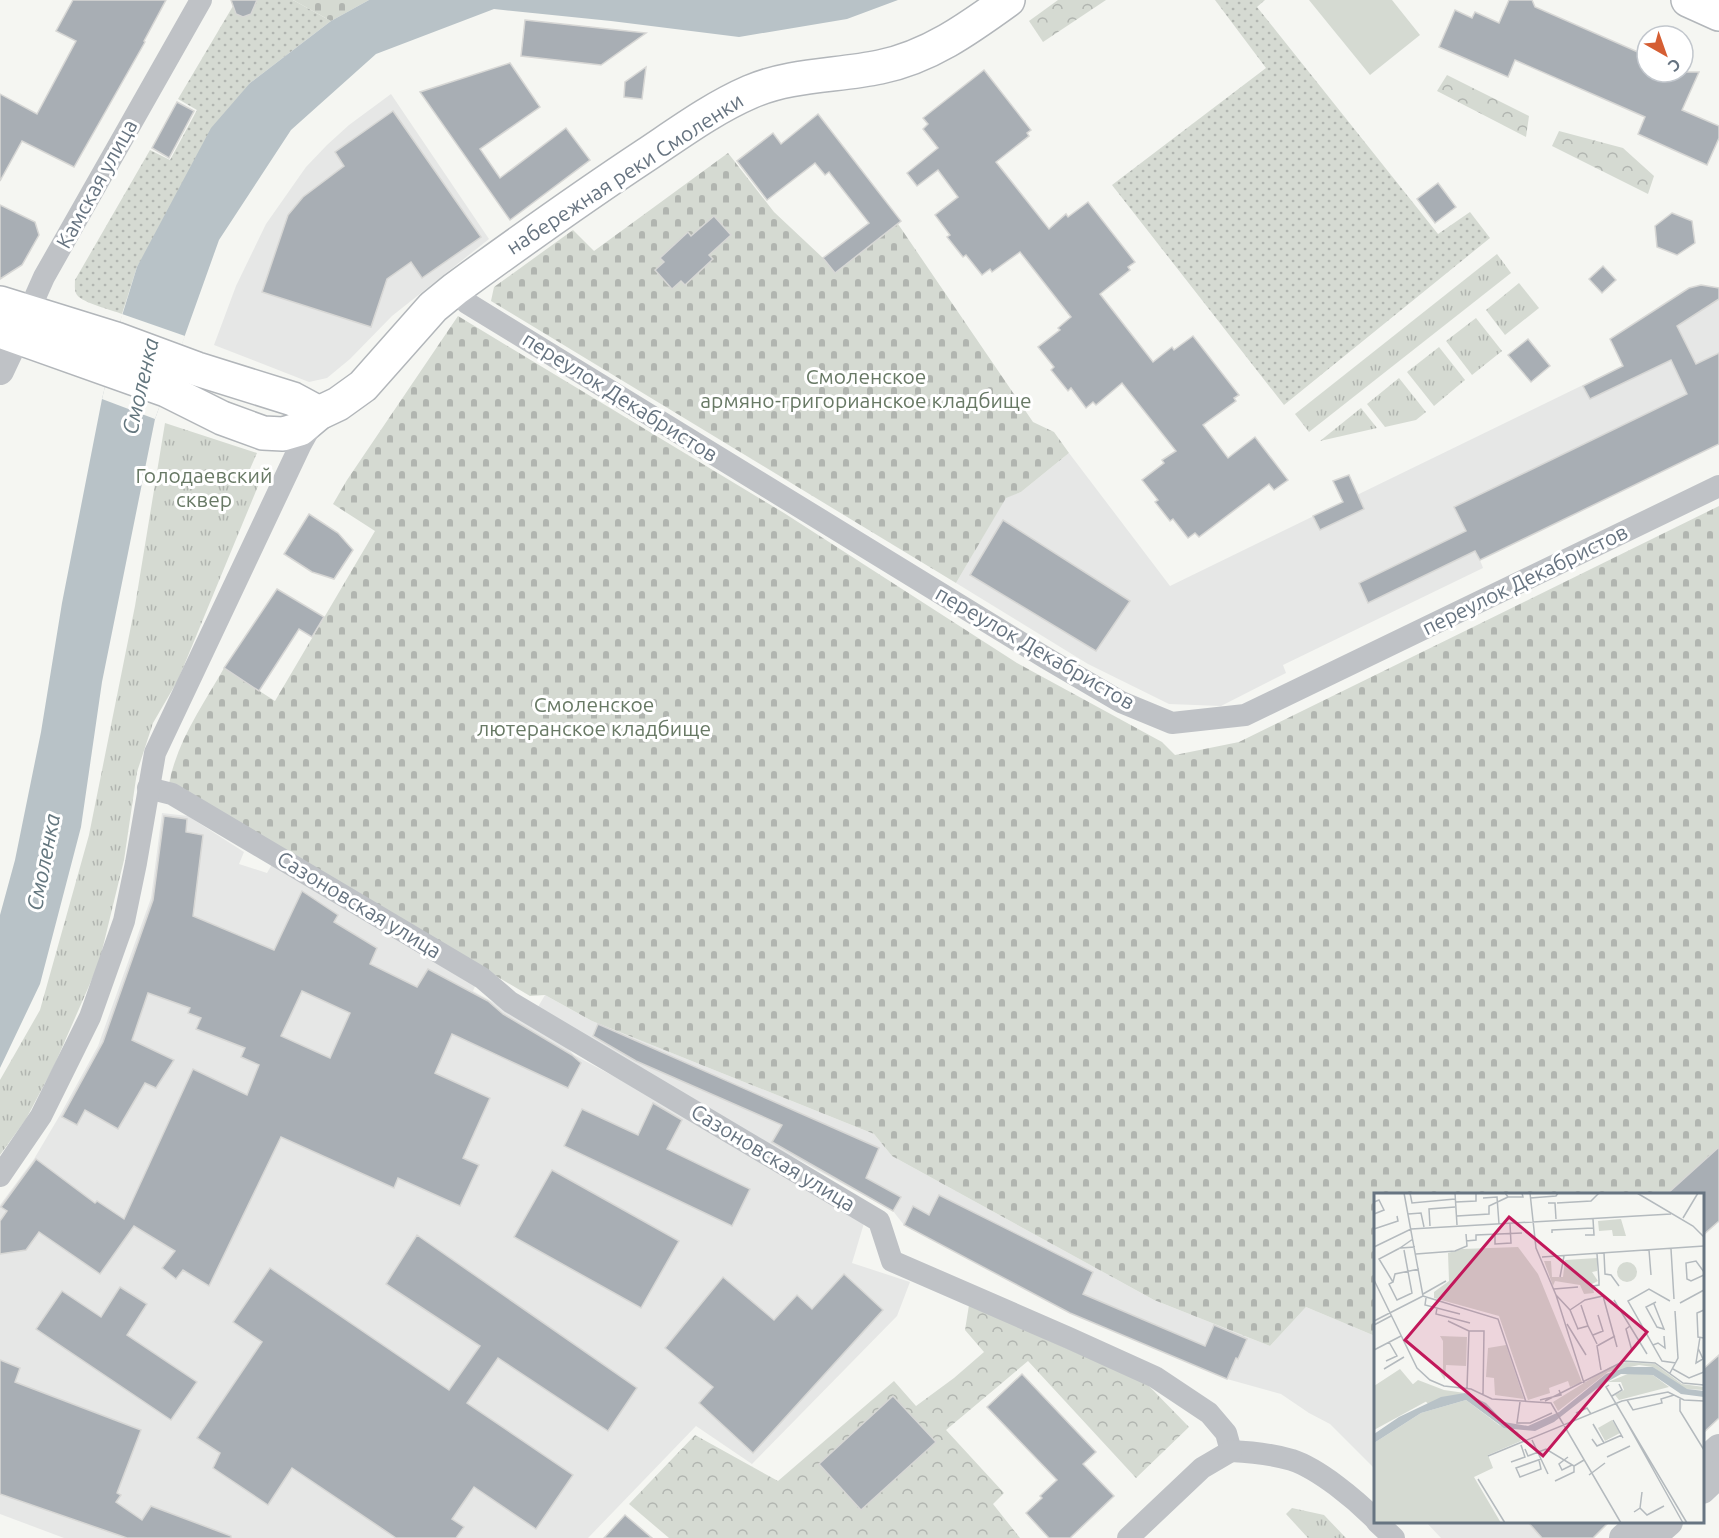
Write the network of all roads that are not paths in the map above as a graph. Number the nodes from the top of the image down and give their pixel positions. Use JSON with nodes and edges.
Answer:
{"nodes":[{"id":1,"x":201,"y":0,"type":"edge"},
{"id":2,"x":1008,"y":0,"type":"edge"},
{"id":3,"x":1688,"y":0,"type":"edge"},
{"id":4,"x":1719,"y":14,"type":"edge"},
{"id":5,"x":455,"y":289,"type":"junction"},
{"id":6,"x":11,"y":321,"type":"edge"},
{"id":7,"x":0,"y":371,"type":"edge"},
{"id":8,"x":319,"y":413,"type":"junction"},
{"id":9,"x":1719,"y":486,"type":"edge"},
{"id":10,"x":148,"y":788,"type":"junction"},
{"id":11,"x":0,"y":1176,"type":"edge"},
{"id":12,"x":1719,"y":1448,"type":"edge"},
{"id":13,"x":1231,"y":1451,"type":"junction"},
{"id":14,"x":1704,"y":1461,"type":"edge"},
{"id":15,"x":1719,"y":1474,"type":"edge"},
{"id":16,"x":1704,"y":1488,"type":"edge"},
{"id":17,"x":1374,"y":1519,"type":"edge"},
{"id":18,"x":1378,"y":1523,"type":"edge"},
{"id":19,"x":1639,"y":1523,"type":"edge"},
{"id":20,"x":1667,"y":1523,"type":"edge"},
{"id":21,"x":1128,"y":1538,"type":"edge"},
{"id":22,"x":1394,"y":1538,"type":"edge"},
{"id":23,"x":1623,"y":1538,"type":"edge"},
{"id":24,"x":1652,"y":1538,"type":"edge"}],
"edges":[{"from":1,"to":6,"type":"street","name":"Камская улица"},
{"from":2,"to":5,"type":"main road","name":"набережная реки Смоленки"},
{"from":3,"to":4,"type":"main road"},
{"from":5,"to":8,"type":"main road","name":"набережная реки Смоленки"},
{"from":5,"to":9,"type":"street","name":"переулок Декабристов"},
{"from":6,"to":7,"type":"street","name":"Камская улица"},
{"from":6,"to":8,"type":"main road"},
{"from":8,"to":10,"type":"street"},
{"from":10,"to":11,"type":"street"},
{"from":10,"to":13,"type":"street","name":"Сазоновская улица"},
{"from":12,"to":14,"type":"street"},
{"from":13,"to":17,"type":"street"},
{"from":13,"to":21,"type":"street"},
{"from":15,"to":16,"type":"street"},
{"from":18,"to":22,"type":"street"},
{"from":19,"to":23,"type":"street"},
{"from":20,"to":24,"type":"street"}]}
